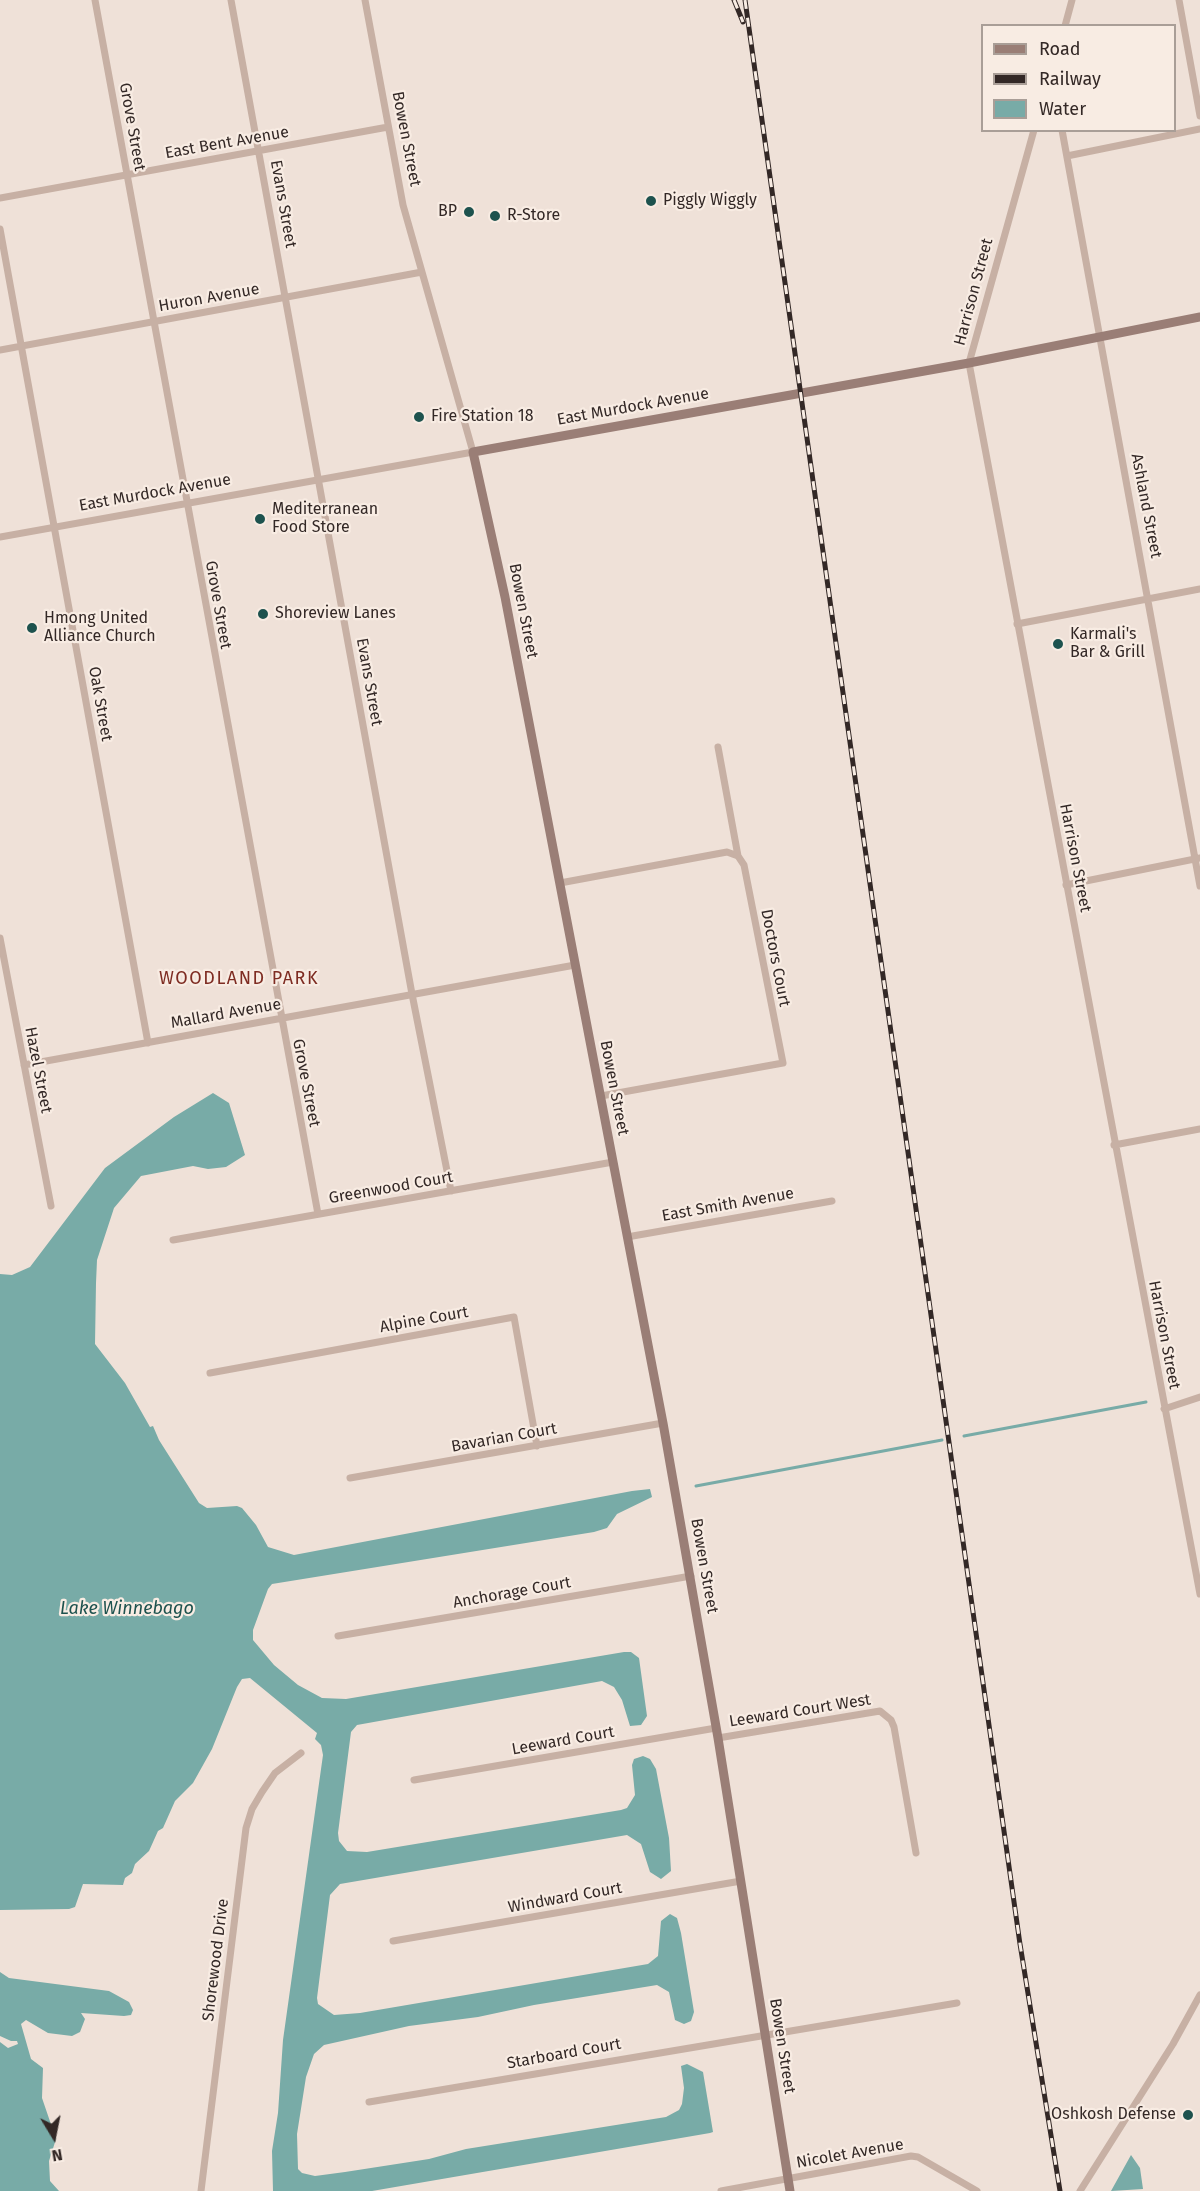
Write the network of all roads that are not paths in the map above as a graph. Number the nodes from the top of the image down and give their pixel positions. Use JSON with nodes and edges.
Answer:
{"nodes":[{"id":1,"x":95,"y":0,"type":"edge"},
{"id":2,"x":231,"y":0,"type":"edge"},
{"id":3,"x":365,"y":0,"type":"edge"},
{"id":4,"x":1072,"y":0,"type":"edge"},
{"id":5,"x":1179,"y":0,"type":"edge"},
{"id":6,"x":1066,"y":24,"type":"edge"},
{"id":7,"x":1200,"y":116,"type":"edge"},
{"id":8,"x":388,"y":127,"type":"junction"},
{"id":9,"x":1200,"y":129,"type":"edge"},
{"id":10,"x":1033,"y":132,"type":"edge"},
{"id":11,"x":1062,"y":132,"type":"edge"},
{"id":12,"x":259,"y":151,"type":"junction"},
{"id":13,"x":1067,"y":156,"type":"junction"},
{"id":14,"x":127,"y":175,"type":"junction"},
{"id":15,"x":0,"y":198,"type":"edge"},
{"id":16,"x":0,"y":229,"type":"edge"},
{"id":17,"x":422,"y":272,"type":"junction"},
{"id":18,"x":286,"y":298,"type":"junction"},
{"id":19,"x":1200,"y":318,"type":"edge"},
{"id":20,"x":153,"y":321,"type":"junction"},
{"id":21,"x":1101,"y":337,"type":"junction"},
{"id":22,"x":21,"y":346,"type":"junction"},
{"id":23,"x":0,"y":350,"type":"edge"},
{"id":24,"x":969,"y":363,"type":"junction"},
{"id":25,"x":473,"y":452,"type":"junction"},
{"id":26,"x":319,"y":480,"type":"junction"},
{"id":27,"x":187,"y":504,"type":"junction"},
{"id":28,"x":55,"y":527,"type":"junction"},
{"id":29,"x":0,"y":537,"type":"edge"},
{"id":30,"x":1200,"y":589,"type":"edge"},
{"id":31,"x":1149,"y":599,"type":"junction"},
{"id":32,"x":1017,"y":624,"type":"junction"},
{"id":33,"x":718,"y":747,"type":"dead end"},
{"id":34,"x":738,"y":856,"type":"junction"},
{"id":35,"x":1198,"y":859,"type":"edge"},
{"id":36,"x":560,"y":883,"type":"junction"},
{"id":37,"x":1066,"y":885,"type":"junction"},
{"id":38,"x":1200,"y":886,"type":"edge"},
{"id":39,"x":0,"y":938,"type":"edge"},
{"id":40,"x":575,"y":965,"type":"junction"},
{"id":41,"x":412,"y":994,"type":"junction"},
{"id":42,"x":280,"y":1018,"type":"junction"},
{"id":43,"x":148,"y":1043,"type":"junction"},
{"id":44,"x":24,"y":1065,"type":"junction"},
{"id":45,"x":601,"y":1096,"type":"junction"},
{"id":46,"x":1200,"y":1129,"type":"edge"},
{"id":47,"x":1114,"y":1145,"type":"junction"},
{"id":48,"x":613,"y":1162,"type":"junction"},
{"id":49,"x":451,"y":1191,"type":"junction"},
{"id":50,"x":832,"y":1201,"type":"dead end"},
{"id":51,"x":51,"y":1206,"type":"dead end"},
{"id":52,"x":318,"y":1214,"type":"junction"},
{"id":53,"x":627,"y":1237,"type":"junction"},
{"id":54,"x":173,"y":1240,"type":"dead end"},
{"id":55,"x":210,"y":1373,"type":"dead end"},
{"id":56,"x":1200,"y":1397,"type":"edge"},
{"id":57,"x":1164,"y":1408,"type":"junction"},
{"id":58,"x":663,"y":1423,"type":"junction"},
{"id":59,"x":537,"y":1446,"type":"junction"},
{"id":60,"x":350,"y":1478,"type":"dead end"},
{"id":61,"x":691,"y":1576,"type":"junction"},
{"id":62,"x":1200,"y":1594,"type":"edge"},
{"id":63,"x":338,"y":1636,"type":"dead end"},
{"id":64,"x":717,"y":1733,"type":"junction"},
{"id":65,"x":301,"y":1753,"type":"dead end"},
{"id":66,"x":414,"y":1780,"type":"dead end"},
{"id":67,"x":916,"y":1853,"type":"dead end"},
{"id":68,"x":741,"y":1881,"type":"junction"},
{"id":69,"x":393,"y":1941,"type":"dead end"},
{"id":70,"x":1200,"y":1995,"type":"edge"},
{"id":71,"x":957,"y":2003,"type":"dead end"},
{"id":72,"x":764,"y":2034,"type":"junction"},
{"id":73,"x":369,"y":2102,"type":"dead end"},
{"id":74,"x":788,"y":2179,"type":"junction"},
{"id":75,"x":201,"y":2191,"type":"edge"},
{"id":76,"x":721,"y":2191,"type":"edge"},
{"id":77,"x":790,"y":2191,"type":"edge"},
{"id":78,"x":977,"y":2191,"type":"edge"},
{"id":79,"x":1080,"y":2191,"type":"edge"}],
"edges":[{"from":1,"to":14,"type":"street","name":"Grove Street"},
{"from":2,"to":12,"type":"street","name":"Evans Street"},
{"from":3,"to":8,"type":"street","name":"Bowen Street"},
{"from":4,"to":6,"type":"street"},
{"from":5,"to":7,"type":"street"},
{"from":8,"to":12,"type":"street","name":"East Bent Avenue"},
{"from":8,"to":17,"type":"street","name":"Bowen Street"},
{"from":9,"to":13,"type":"street"},
{"from":10,"to":24,"type":"street","name":"Harrison Street"},
{"from":11,"to":13,"type":"street","name":"Ashland Street"},
{"from":12,"to":14,"type":"street","name":"East Bent Avenue"},
{"from":12,"to":18,"type":"street","name":"Evans Street"},
{"from":13,"to":21,"type":"street","name":"Ashland Street"},
{"from":14,"to":15,"type":"street","name":"East Bent Avenue"},
{"from":14,"to":20,"type":"street","name":"Grove Street"},
{"from":16,"to":22,"type":"street","name":"Oak Street"},
{"from":17,"to":18,"type":"street","name":"Huron Avenue"},
{"from":17,"to":25,"type":"street","name":"Bowen Street"},
{"from":18,"to":20,"type":"street","name":"Huron Avenue"},
{"from":18,"to":26,"type":"street","name":"Evans Street"},
{"from":19,"to":21,"type":"main road","name":"East Murdock Avenue"},
{"from":20,"to":22,"type":"street","name":"Huron Avenue"},
{"from":20,"to":27,"type":"street","name":"Grove Street"},
{"from":21,"to":24,"type":"main road","name":"East Murdock Avenue"},
{"from":21,"to":31,"type":"street","name":"Ashland Street"},
{"from":22,"to":23,"type":"street","name":"Huron Avenue"},
{"from":22,"to":28,"type":"street","name":"Oak Street"},
{"from":24,"to":25,"type":"main road","name":"East Murdock Avenue"},
{"from":24,"to":32,"type":"street","name":"Harrison Street"},
{"from":25,"to":26,"type":"street","name":"East Murdock Avenue"},
{"from":25,"to":36,"type":"main road","name":"Bowen Street"},
{"from":26,"to":27,"type":"street","name":"East Murdock Avenue"},
{"from":26,"to":41,"type":"street","name":"Evans Street"},
{"from":27,"to":28,"type":"street","name":"East Murdock Avenue"},
{"from":27,"to":42,"type":"street","name":"Grove Street"},
{"from":28,"to":29,"type":"street","name":"East Murdock Avenue"},
{"from":28,"to":43,"type":"street","name":"Oak Street"},
{"from":30,"to":31,"type":"street"},
{"from":31,"to":32,"type":"street"},
{"from":31,"to":35,"type":"street","name":"Ashland Street"},
{"from":32,"to":37,"type":"street","name":"Harrison Street"},
{"from":33,"to":34,"type":"street"},
{"from":34,"to":36,"type":"street"},
{"from":34,"to":45,"type":"street","name":"Doctors Court"},
{"from":35,"to":37,"type":"street"},
{"from":35,"to":38,"type":"street","name":"Ashland Street"},
{"from":36,"to":40,"type":"main road","name":"Bowen Street"},
{"from":37,"to":47,"type":"street","name":"Harrison Street"},
{"from":39,"to":44,"type":"street","name":"Hazel Street"},
{"from":40,"to":41,"type":"street","name":"Mallard Avenue"},
{"from":40,"to":45,"type":"main road","name":"Bowen Street"},
{"from":41,"to":42,"type":"street","name":"Mallard Avenue"},
{"from":41,"to":49,"type":"street","name":"Evans Street"},
{"from":42,"to":43,"type":"street","name":"Mallard Avenue"},
{"from":42,"to":52,"type":"street","name":"Grove Street"},
{"from":43,"to":44,"type":"street","name":"Mallard Avenue"},
{"from":44,"to":51,"type":"street","name":"Hazel Street"},
{"from":45,"to":48,"type":"main road","name":"Bowen Street"},
{"from":46,"to":47,"type":"street"},
{"from":47,"to":57,"type":"street","name":"Harrison Street"},
{"from":48,"to":49,"type":"street","name":"Greenwood Court"},
{"from":48,"to":53,"type":"main road","name":"Bowen Street"},
{"from":49,"to":52,"type":"street","name":"Greenwood Court"},
{"from":50,"to":53,"type":"street","name":"East Smith Avenue"},
{"from":52,"to":54,"type":"street","name":"Greenwood Court"},
{"from":53,"to":58,"type":"main road","name":"Bowen Street"},
{"from":55,"to":59,"type":"street","name":"Alpine Court"},
{"from":56,"to":57,"type":"street"},
{"from":57,"to":62,"type":"street","name":"Harrison Street"},
{"from":58,"to":59,"type":"street","name":"Bavarian Court"},
{"from":58,"to":61,"type":"main road","name":"Bowen Street"},
{"from":59,"to":60,"type":"street","name":"Bavarian Court"},
{"from":61,"to":63,"type":"street","name":"Anchorage Court"},
{"from":61,"to":64,"type":"main road","name":"Bowen Street"},
{"from":64,"to":66,"type":"street","name":"Leeward Court"},
{"from":64,"to":67,"type":"street","name":"Leeward Court West"},
{"from":64,"to":68,"type":"main road","name":"Bowen Street"},
{"from":65,"to":75,"type":"street","name":"Shorewood Drive"},
{"from":68,"to":69,"type":"street","name":"Windward Court"},
{"from":68,"to":72,"type":"main road","name":"Bowen Street"},
{"from":70,"to":79,"type":"street"},
{"from":71,"to":72,"type":"street","name":"Starboard Court"},
{"from":72,"to":73,"type":"street","name":"Starboard Court"},
{"from":72,"to":74,"type":"main road","name":"Bowen Street"},
{"from":74,"to":76,"type":"street","name":"Nicolet Avenue"},
{"from":74,"to":77,"type":"main road","name":"Bowen Street"},
{"from":74,"to":78,"type":"street","name":"Nicolet Avenue"}]}
